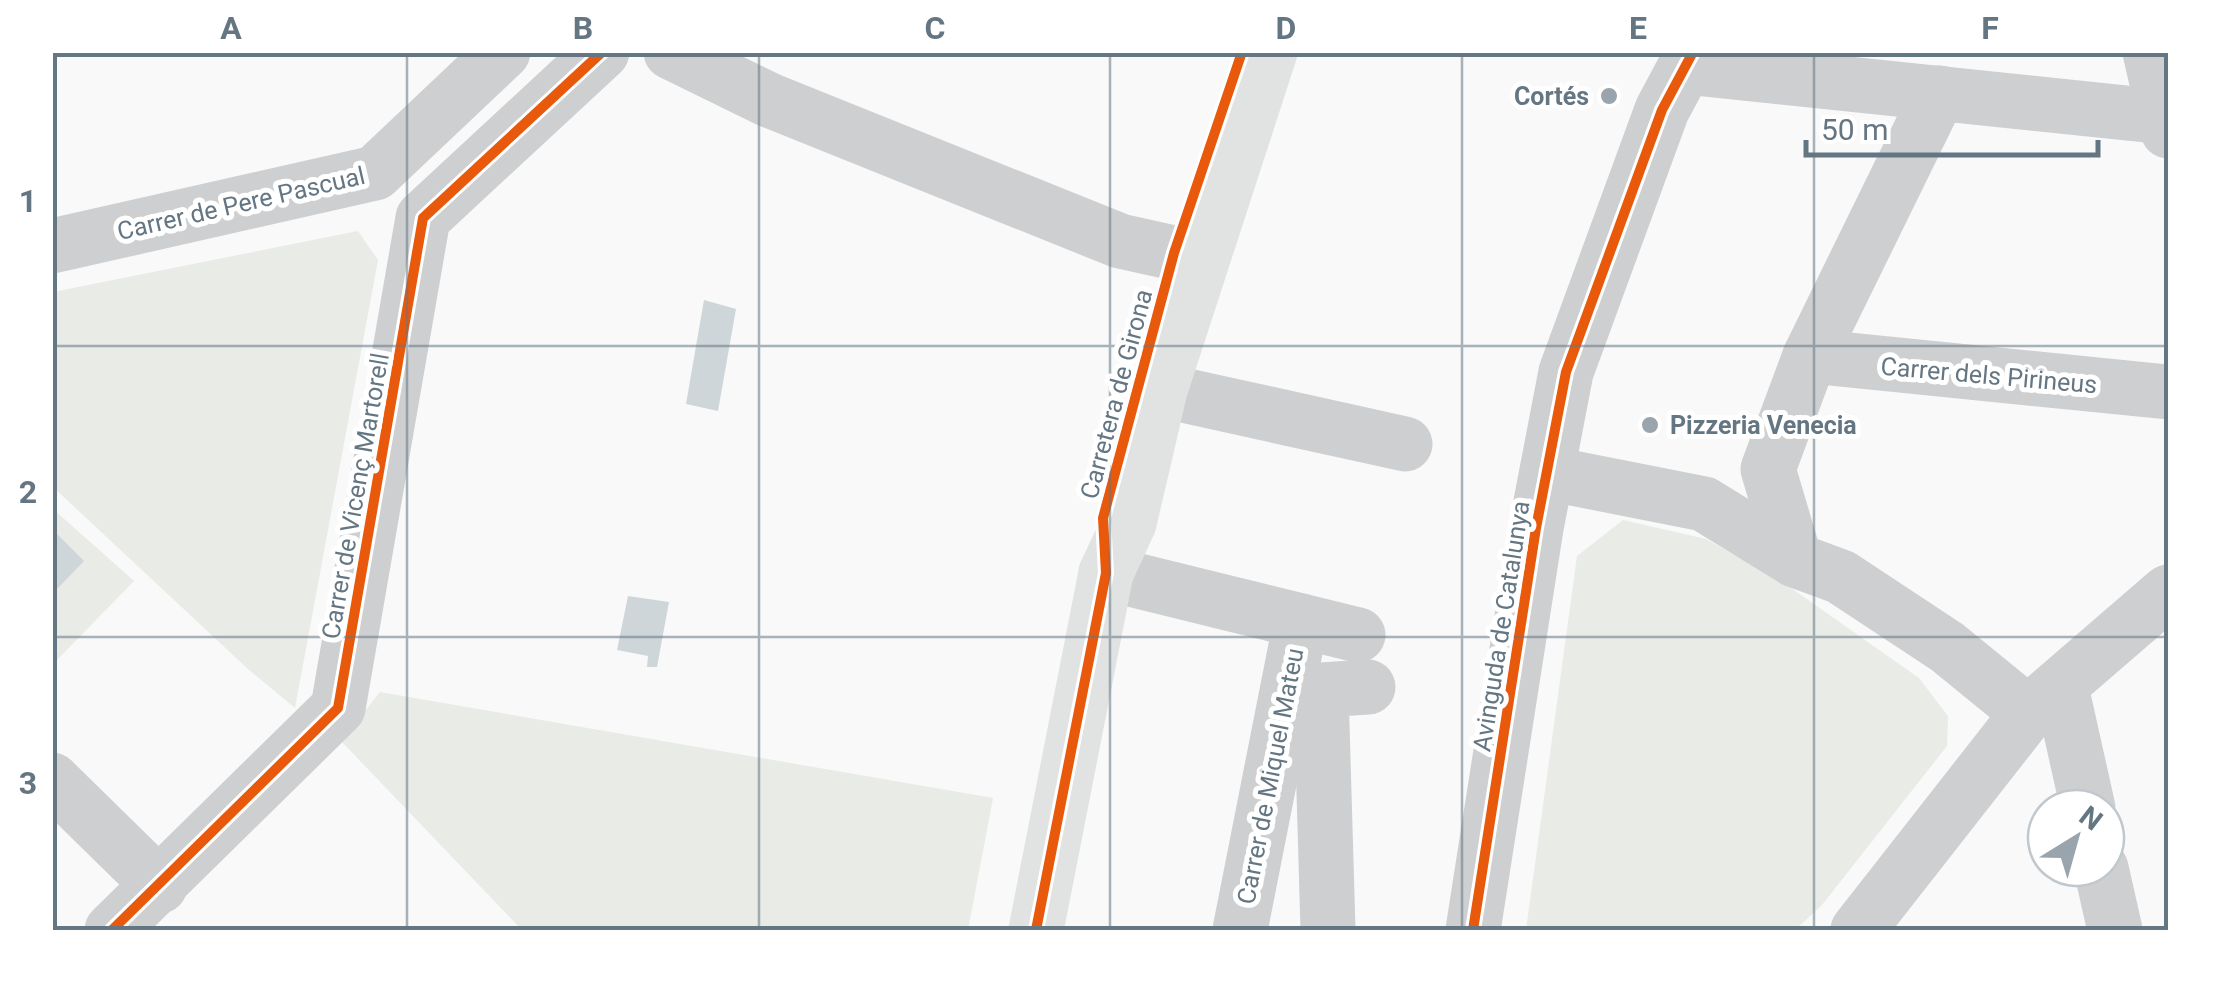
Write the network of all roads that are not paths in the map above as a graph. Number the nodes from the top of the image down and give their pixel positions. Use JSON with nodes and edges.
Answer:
{"nodes":[{"id":1,"x":503,"y":52,"type":"edge"},
{"id":2,"x":602,"y":52,"type":"edge"},
{"id":3,"x":670,"y":52,"type":"edge"},
{"id":4,"x":1242,"y":52,"type":"edge"},
{"id":5,"x":1270,"y":52,"type":"edge"},
{"id":6,"x":2150,"y":52,"type":"edge"},
{"id":7,"x":1689,"y":60,"type":"edge"},
{"id":8,"x":1939,"y":94,"type":"junction"},
{"id":9,"x":2167,"y":124,"type":"edge"},
{"id":10,"x":375,"y":173,"type":"junction"},
{"id":11,"x":424,"y":218,"type":"junction"},
{"id":12,"x":52,"y":246,"type":"edge"},
{"id":13,"x":1174,"y":253,"type":"junction"},
{"id":14,"x":1810,"y":356,"type":"junction"},
{"id":15,"x":1160,"y":390,"type":"junction"},
{"id":16,"x":2168,"y":392,"type":"edge"},
{"id":17,"x":1404,"y":444,"type":"dead end"},
{"id":18,"x":1547,"y":473,"type":"junction"},
{"id":19,"x":1795,"y":560,"type":"junction"},
{"id":20,"x":1106,"y":573,"type":"junction"},
{"id":21,"x":2168,"y":592,"type":"edge"},
{"id":22,"x":1300,"y":621,"type":"junction"},
{"id":23,"x":2045,"y":700,"type":"junction"},
{"id":24,"x":52,"y":780,"type":"edge"},
{"id":25,"x":2080,"y":788,"type":"edge"},
{"id":26,"x":160,"y":886,"type":"junction"},
{"id":27,"x":2105,"y":888,"type":"edge"},
{"id":28,"x":112,"y":930,"type":"edge"},
{"id":29,"x":1036,"y":930,"type":"edge"},
{"id":30,"x":1240,"y":930,"type":"edge"},
{"id":31,"x":1328,"y":930,"type":"edge"},
{"id":32,"x":1473,"y":930,"type":"edge"},
{"id":33,"x":1858,"y":930,"type":"edge"},
{"id":34,"x":2114,"y":930,"type":"edge"}],
"edges":[{"from":1,"to":10,"type":"street","name":"Carrer de Pere Pascual"},
{"from":2,"to":11,"type":"street"},
{"from":3,"to":13,"type":"street"},
{"from":4,"to":13,"type":"main road","name":"Carretera de Girona"},
{"from":5,"to":15,"type":"main road","name":"Carretera de Girona"},
{"from":6,"to":9,"type":"street"},
{"from":7,"to":8,"type":"street"},
{"from":7,"to":18,"type":"street","name":"Avinguda de Catalunya"},
{"from":8,"to":9,"type":"street"},
{"from":8,"to":14,"type":"street"},
{"from":10,"to":11,"type":"street"},
{"from":10,"to":12,"type":"street","name":"Carrer de Pere Pascual"},
{"from":11,"to":26,"type":"street","name":"Carrer de Vicenç Martorell"},
{"from":13,"to":20,"type":"main road","name":"Carretera de Girona"},
{"from":14,"to":16,"type":"street","name":"Carrer dels Pirineus"},
{"from":14,"to":19,"type":"street"},
{"from":15,"to":17,"type":"street"},
{"from":15,"to":20,"type":"main road","name":"Carretera de Girona"},
{"from":18,"to":19,"type":"street"},
{"from":18,"to":32,"type":"street","name":"Avinguda de Catalunya"},
{"from":19,"to":23,"type":"street"},
{"from":20,"to":22,"type":"street","name":"Carrer de Miquel Mateu"},
{"from":20,"to":29,"type":"main road","name":"Carretera de Girona"},
{"from":21,"to":23,"type":"street"},
{"from":22,"to":30,"type":"street","name":"Carrer de Miquel Mateu"},
{"from":22,"to":31,"type":"street","name":"Carrer de Miquel Mateu"},
{"from":23,"to":25,"type":"street"},
{"from":23,"to":33,"type":"street"},
{"from":24,"to":26,"type":"street"},
{"from":26,"to":28,"type":"street","name":"Carrer de Vicenç Martorell"},
{"from":27,"to":34,"type":"street"}]}
